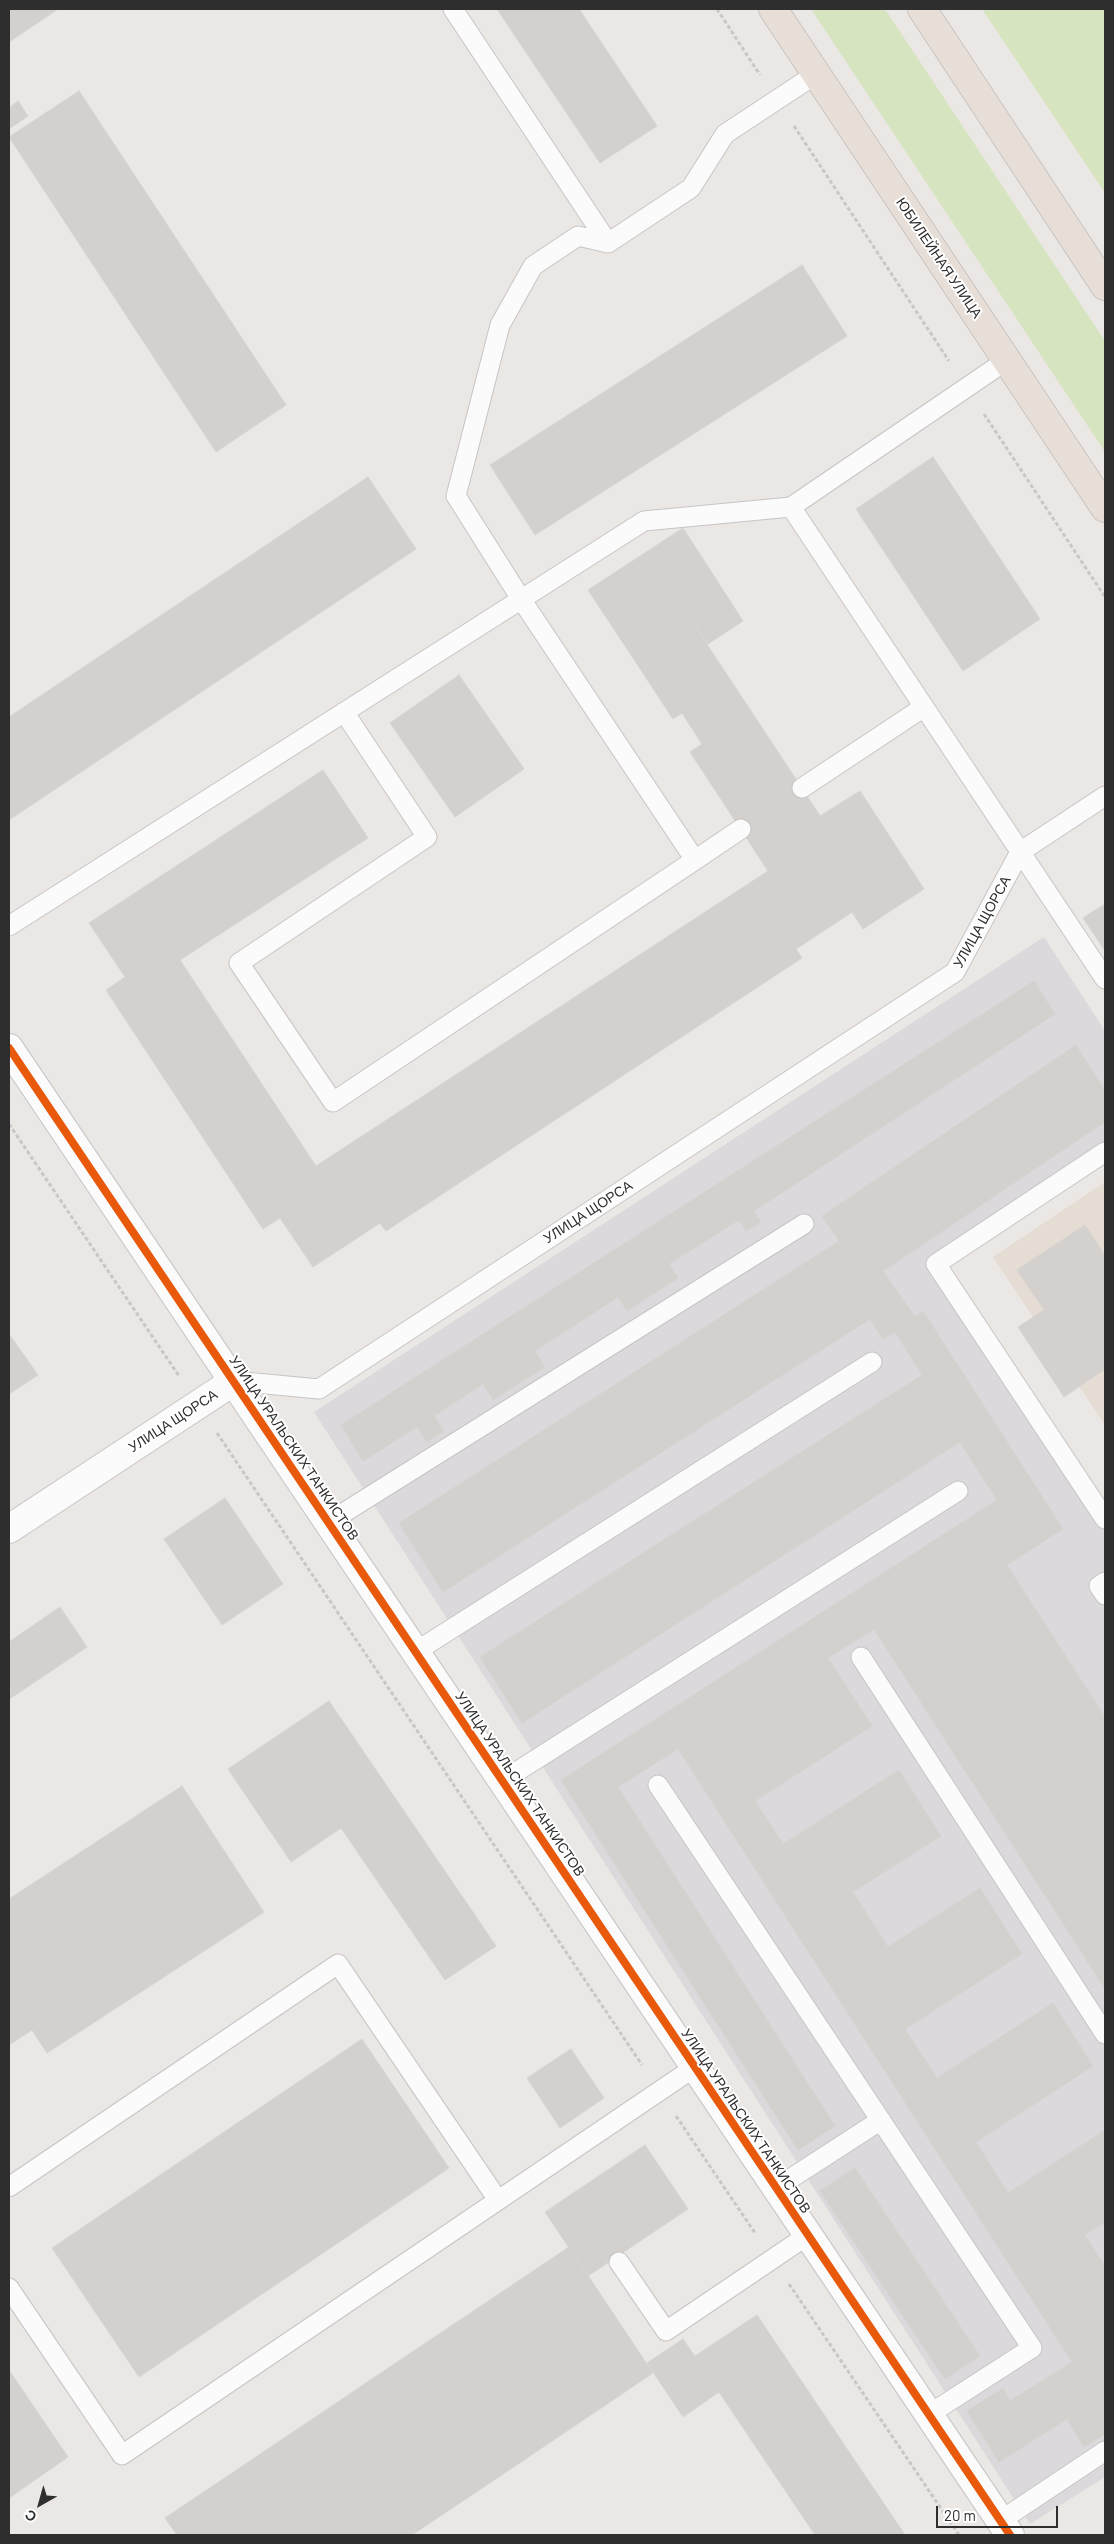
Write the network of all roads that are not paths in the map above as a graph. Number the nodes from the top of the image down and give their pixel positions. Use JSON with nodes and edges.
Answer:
{"nodes":[{"id":1,"x":453,"y":9,"type":"edge"},
{"id":2,"x":772,"y":9,"type":"edge"},
{"id":3,"x":922,"y":9,"type":"edge"},
{"id":4,"x":816,"y":74,"type":"junction"},
{"id":5,"x":608,"y":243,"type":"junction"},
{"id":6,"x":1105,"y":286,"type":"edge"},
{"id":7,"x":1007,"y":360,"type":"junction"},
{"id":8,"x":791,"y":507,"type":"junction"},
{"id":9,"x":1105,"y":508,"type":"edge"},
{"id":10,"x":520,"y":599,"type":"junction"},
{"id":11,"x":924,"y":707,"type":"junction"},
{"id":12,"x":344,"y":712,"type":"junction"},
{"id":13,"x":802,"y":788,"type":"dead end"},
{"id":14,"x":1105,"y":796,"type":"edge"},
{"id":15,"x":741,"y":830,"type":"dead end"},
{"id":16,"x":1020,"y":852,"type":"junction"},
{"id":17,"x":695,"y":860,"type":"junction"},
{"id":18,"x":9,"y":926,"type":"edge"},
{"id":19,"x":1105,"y":979,"type":"edge"},
{"id":20,"x":9,"y":1048,"type":"edge"},
{"id":21,"x":1105,"y":1152,"type":"edge"},
{"id":22,"x":804,"y":1224,"type":"dead end"},
{"id":23,"x":872,"y":1362,"type":"dead end"},
{"id":24,"x":234,"y":1381,"type":"junction"},
{"id":25,"x":958,"y":1491,"type":"dead end"},
{"id":26,"x":1105,"y":1519,"type":"edge"},
{"id":27,"x":329,"y":1522,"type":"junction"},
{"id":28,"x":9,"y":1529,"type":"edge"},
{"id":29,"x":1105,"y":1582,"type":"edge"},
{"id":30,"x":1105,"y":1596,"type":"edge"},
{"id":31,"x":415,"y":1652,"type":"junction"},
{"id":32,"x":862,"y":1657,"type":"dead end"},
{"id":33,"x":502,"y":1780,"type":"junction"},
{"id":34,"x":658,"y":1785,"type":"dead end"},
{"id":35,"x":1105,"y":2034,"type":"edge"},
{"id":36,"x":695,"y":2067,"type":"junction"},
{"id":37,"x":881,"y":2120,"type":"junction"},
{"id":38,"x":9,"y":2186,"type":"edge"},
{"id":39,"x":776,"y":2188,"type":"junction"},
{"id":40,"x":498,"y":2200,"type":"junction"},
{"id":41,"x":808,"y":2235,"type":"junction"},
{"id":42,"x":619,"y":2262,"type":"dead end"},
{"id":43,"x":9,"y":2288,"type":"edge"},
{"id":44,"x":928,"y":2414,"type":"junction"},
{"id":45,"x":1105,"y":2451,"type":"edge"},
{"id":46,"x":1005,"y":2528,"type":"edge"}],
"edges":[{"from":1,"to":5,"type":"lane"},
{"from":2,"to":4,"type":"main road","name":"ЮБИЛЕЙНАЯ УЛИЦА"},
{"from":3,"to":6,"type":"main road"},
{"from":4,"to":5,"type":"lane"},
{"from":4,"to":7,"type":"main road","name":"ЮБИЛЕЙНАЯ УЛИЦА"},
{"from":5,"to":10,"type":"lane"},
{"from":7,"to":8,"type":"lane"},
{"from":7,"to":9,"type":"main road","name":"ЮБИЛЕЙНАЯ УЛИЦА"},
{"from":8,"to":10,"type":"lane"},
{"from":8,"to":11,"type":"lane"},
{"from":10,"to":12,"type":"lane"},
{"from":10,"to":17,"type":"lane"},
{"from":11,"to":13,"type":"lane"},
{"from":11,"to":16,"type":"lane"},
{"from":12,"to":17,"type":"lane"},
{"from":12,"to":18,"type":"lane"},
{"from":14,"to":16,"type":"lane","name":"УЛИЦА ЩОРСА"},
{"from":15,"to":17,"type":"lane"},
{"from":16,"to":19,"type":"lane"},
{"from":16,"to":24,"type":"lane","name":"УЛИЦА ЩОРСА"},
{"from":20,"to":24,"type":"street","name":"УЛИЦА УРАЛЬСКИХ ТАНКИСТОВ"},
{"from":21,"to":26,"type":"lane"},
{"from":22,"to":27,"type":"lane"},
{"from":23,"to":31,"type":"lane"},
{"from":24,"to":27,"type":"street","name":"УЛИЦА УРАЛЬСКИХ ТАНКИСТОВ"},
{"from":24,"to":28,"type":"street","name":"УЛИЦА ЩОРСА"},
{"from":25,"to":33,"type":"lane"},
{"from":27,"to":31,"type":"street","name":"УЛИЦА УРАЛЬСКИХ ТАНКИСТОВ"},
{"from":29,"to":30,"type":"lane"},
{"from":31,"to":33,"type":"street","name":"УЛИЦА УРАЛЬСКИХ ТАНКИСТОВ"},
{"from":32,"to":35,"type":"lane"},
{"from":33,"to":36,"type":"street","name":"УЛИЦА УРАЛЬСКИХ ТАНКИСТОВ"},
{"from":34,"to":37,"type":"lane"},
{"from":36,"to":39,"type":"street","name":"УЛИЦА УРАЛЬСКИХ ТАНКИСТОВ"},
{"from":36,"to":40,"type":"lane"},
{"from":37,"to":39,"type":"lane"},
{"from":37,"to":44,"type":"lane"},
{"from":38,"to":40,"type":"lane"},
{"from":39,"to":41,"type":"street","name":"УЛИЦА УРАЛЬСКИХ ТАНКИСТОВ"},
{"from":40,"to":43,"type":"lane"},
{"from":41,"to":42,"type":"lane"},
{"from":41,"to":44,"type":"street","name":"УЛИЦА УРАЛЬСКИХ ТАНКИСТОВ"},
{"from":44,"to":46,"type":"street","name":"УЛИЦА УРАЛЬСКИХ ТАНКИСТОВ"},
{"from":45,"to":46,"type":"lane"}]}
